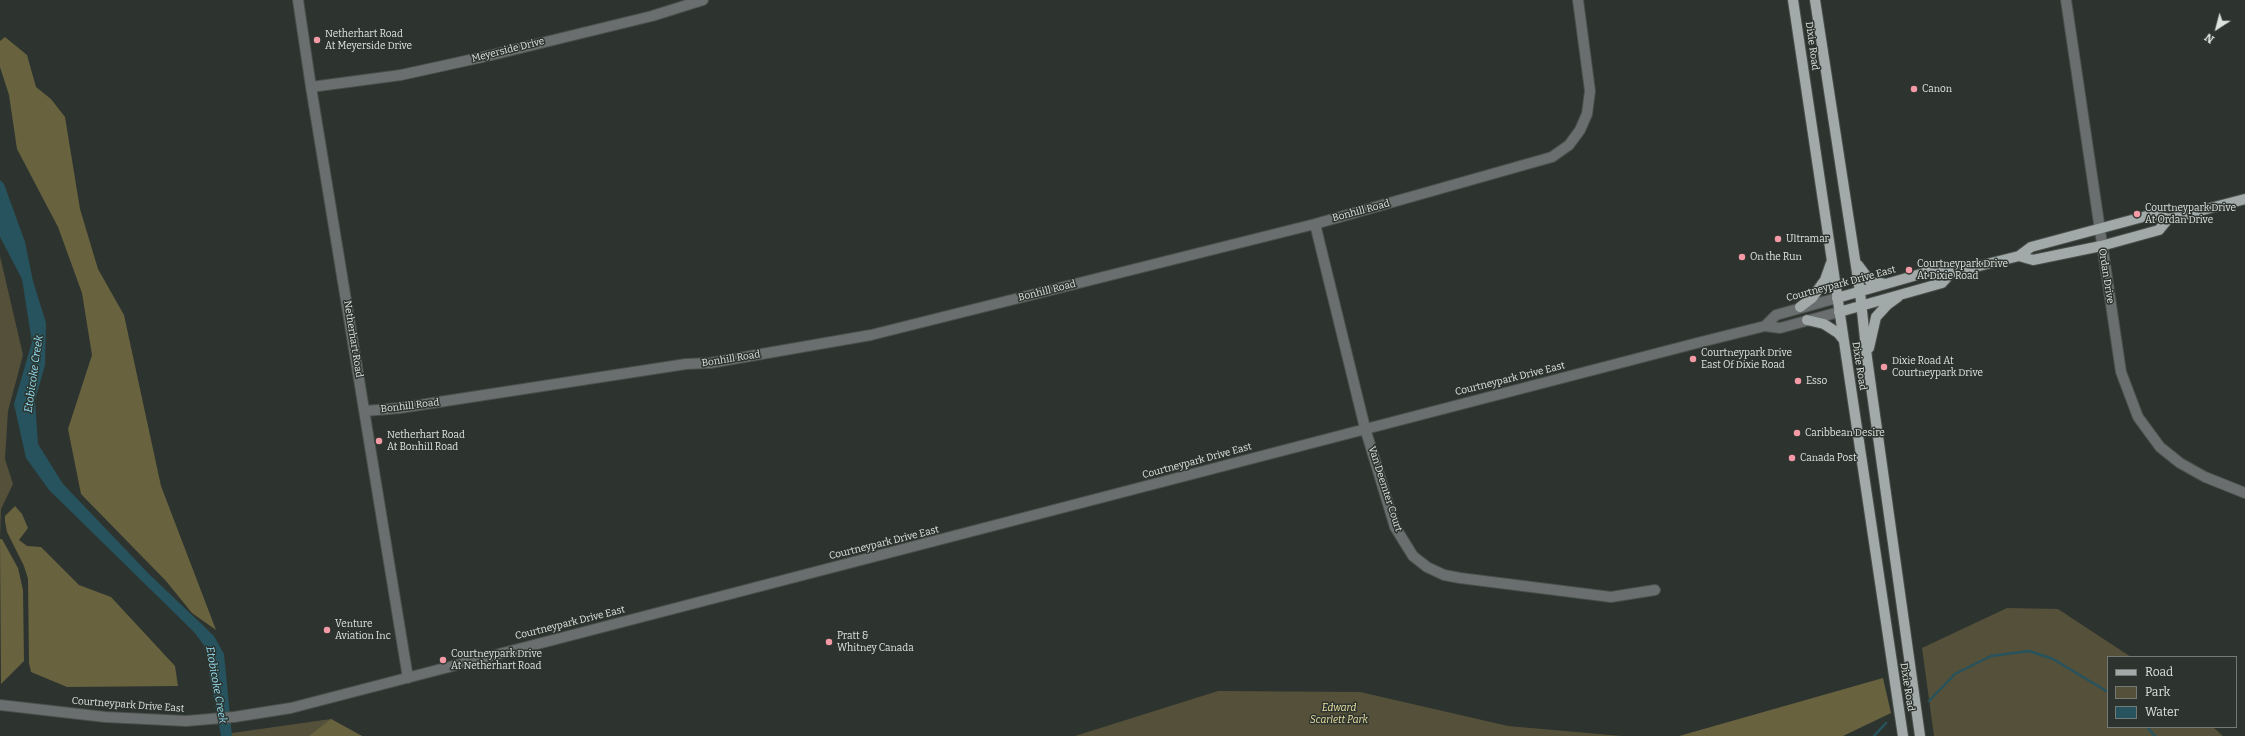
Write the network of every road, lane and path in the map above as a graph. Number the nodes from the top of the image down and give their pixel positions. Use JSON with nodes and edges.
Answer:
{"nodes":[{"id":1,"x":298,"y":0,"type":"edge"},
{"id":2,"x":703,"y":0,"type":"edge"},
{"id":3,"x":1578,"y":0,"type":"edge"},
{"id":4,"x":1793,"y":0,"type":"edge"},
{"id":5,"x":1815,"y":0,"type":"edge"},
{"id":6,"x":2066,"y":0,"type":"edge"},
{"id":7,"x":311,"y":87,"type":"junction"},
{"id":8,"x":2245,"y":199,"type":"edge"},
{"id":9,"x":2168,"y":219,"type":"junction"},
{"id":10,"x":1315,"y":224,"type":"junction"},
{"id":11,"x":2099,"y":229,"type":"junction"},
{"id":12,"x":2101,"y":246,"type":"junction"},
{"id":13,"x":2019,"y":256,"type":"junction"},
{"id":14,"x":1854,"y":260,"type":"junction"},
{"id":15,"x":1831,"y":262,"type":"junction"},
{"id":16,"x":1951,"y":274,"type":"junction"},
{"id":17,"x":1887,"y":284,"type":"junction"},
{"id":18,"x":1860,"y":292,"type":"junction"},
{"id":19,"x":1903,"y":294,"type":"junction"},
{"id":20,"x":1837,"y":298,"type":"junction"},
{"id":21,"x":1861,"y":305,"type":"junction"},
{"id":22,"x":1800,"y":307,"type":"junction"},
{"id":23,"x":1839,"y":312,"type":"junction"},
{"id":24,"x":1807,"y":320,"type":"junction"},
{"id":25,"x":1765,"y":326,"type":"junction"},
{"id":26,"x":1843,"y":339,"type":"junction"},
{"id":27,"x":1867,"y":358,"type":"junction"},
{"id":28,"x":365,"y":411,"type":"junction"},
{"id":29,"x":1365,"y":428,"type":"junction"},
{"id":30,"x":2245,"y":492,"type":"edge"},
{"id":31,"x":1655,"y":590,"type":"dead end"},
{"id":32,"x":408,"y":678,"type":"junction"},
{"id":33,"x":1912,"y":678,"type":"junction"},
{"id":34,"x":1894,"y":681,"type":"junction"},
{"id":35,"x":0,"y":705,"type":"edge"},
{"id":36,"x":1903,"y":736,"type":"edge"},
{"id":37,"x":1920,"y":736,"type":"edge"}],
"edges":[{"from":1,"to":7,"type":"street","name":"Netherhart Road"},
{"from":2,"to":7,"type":"street","name":"Meyerside Drive"},
{"from":3,"to":10,"type":"street","name":"Bonhill Road"},
{"from":4,"to":15,"type":"main road","name":"Dixie Road"},
{"from":5,"to":14,"type":"main road","name":"Dixie Road"},
{"from":6,"to":11,"type":"street","name":"Ordan Drive"},
{"from":7,"to":28,"type":"street","name":"Netherhart Road"},
{"from":8,"to":9,"type":"main road","name":"Courtneypark Drive East"},
{"from":9,"to":11,"type":"main road","name":"Courtneypark Drive East"},
{"from":9,"to":12,"type":"main road","name":"Courtneypark Drive East"},
{"from":10,"to":28,"type":"street","name":"Bonhill Road"},
{"from":10,"to":29,"type":"street","name":"Van Deemter Court"},
{"from":11,"to":12,"type":"street","name":"Ordan Drive"},
{"from":11,"to":13,"type":"main road","name":"Courtneypark Drive East"},
{"from":12,"to":13,"type":"main road","name":"Courtneypark Drive East"},
{"from":12,"to":30,"type":"street","name":"Ordan Drive"},
{"from":13,"to":16,"type":"main road","name":"Courtneypark Drive East"},
{"from":14,"to":17,"type":"main road"},
{"from":14,"to":18,"type":"main road","name":"Dixie Road"},
{"from":15,"to":20,"type":"main road","name":"Dixie Road"},
{"from":15,"to":22,"type":"main road"},
{"from":16,"to":17,"type":"main road","name":"Courtneypark Drive East"},
{"from":16,"to":19,"type":"main road","name":"Courtneypark Drive East"},
{"from":17,"to":18,"type":"main road","name":"Courtneypark Drive East"},
{"from":18,"to":20,"type":"main road","name":"Courtneypark Drive East"},
{"from":18,"to":21,"type":"main road","name":"Dixie Road"},
{"from":19,"to":21,"type":"main road","name":"Courtneypark Drive East"},
{"from":19,"to":27,"type":"main road"},
{"from":20,"to":22,"type":"street","name":"Courtneypark Drive East"},
{"from":20,"to":23,"type":"main road","name":"Dixie Road"},
{"from":21,"to":23,"type":"main road","name":"Courtneypark Drive East"},
{"from":21,"to":27,"type":"main road","name":"Dixie Road"},
{"from":22,"to":25,"type":"street","name":"Courtneypark Drive East"},
{"from":23,"to":24,"type":"street","name":"Courtneypark Drive East"},
{"from":23,"to":26,"type":"main road","name":"Dixie Road"},
{"from":24,"to":25,"type":"street","name":"Courtneypark Drive East"},
{"from":24,"to":26,"type":"main road"},
{"from":25,"to":29,"type":"street","name":"Courtneypark Drive East"},
{"from":26,"to":34,"type":"main road","name":"Dixie Road"},
{"from":27,"to":33,"type":"main road","name":"Dixie Road"},
{"from":28,"to":32,"type":"street","name":"Netherhart Road"},
{"from":29,"to":31,"type":"street","name":"Van Deemter Court"},
{"from":29,"to":32,"type":"street","name":"Courtneypark Drive East"},
{"from":32,"to":35,"type":"street","name":"Courtneypark Drive East"},
{"from":33,"to":34,"type":"main road"},
{"from":33,"to":37,"type":"main road","name":"Dixie Road"},
{"from":34,"to":36,"type":"main road","name":"Dixie Road"}]}
